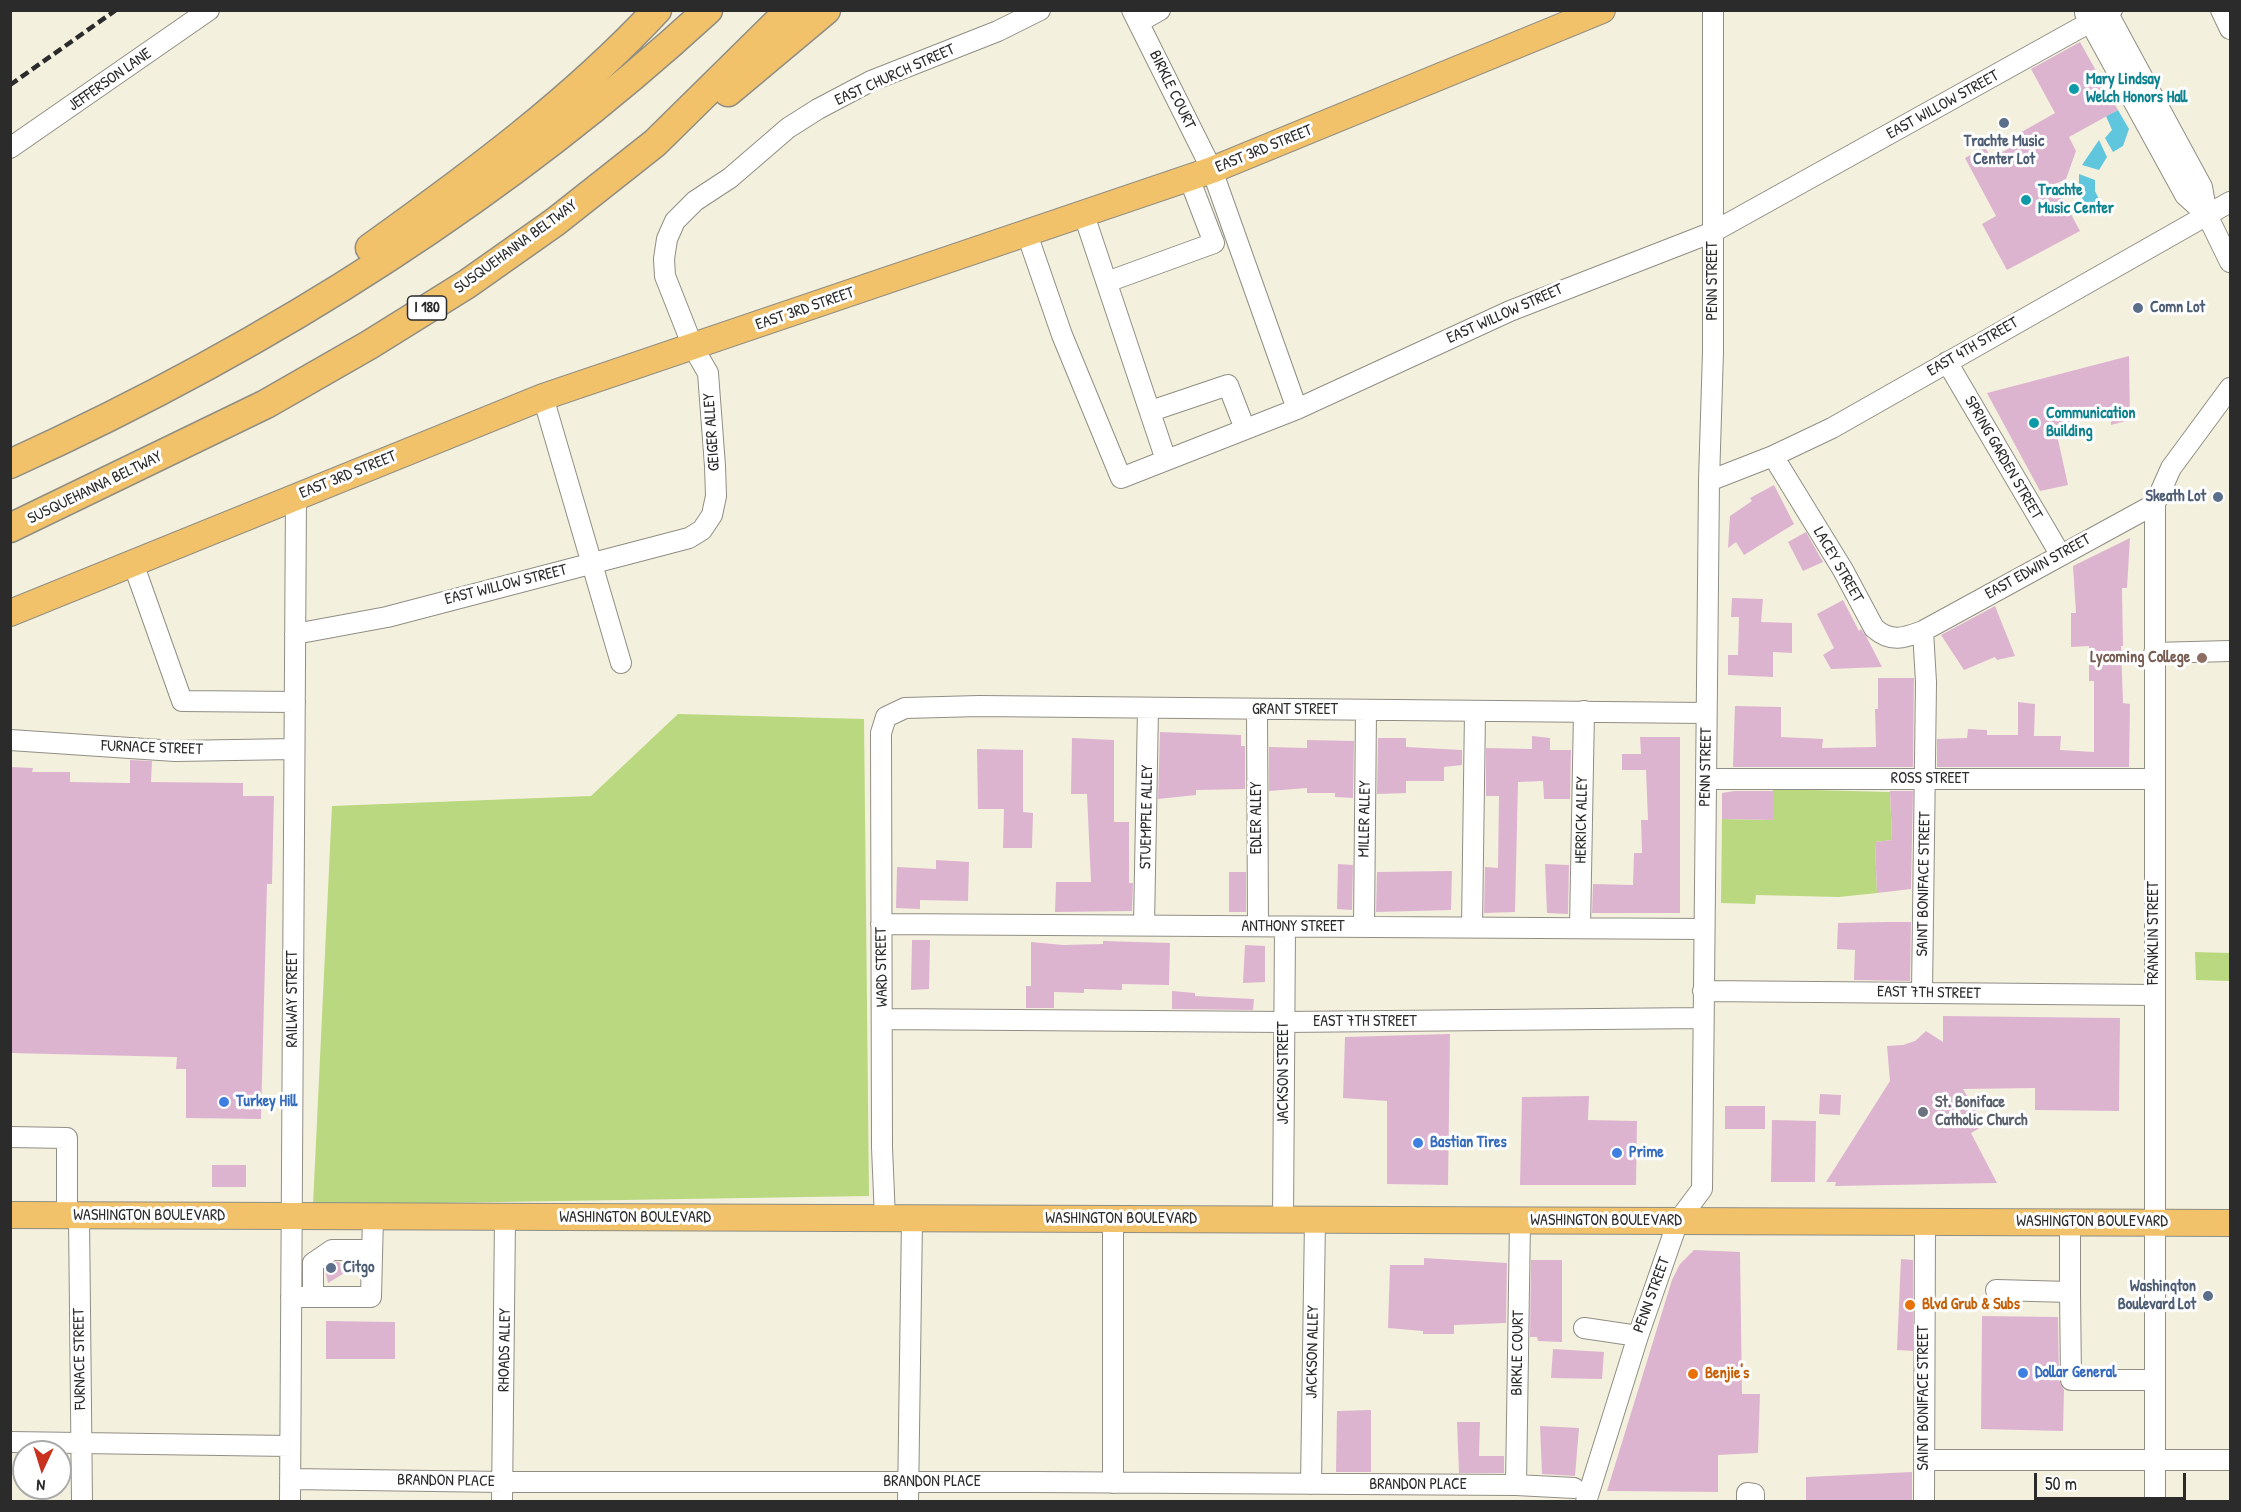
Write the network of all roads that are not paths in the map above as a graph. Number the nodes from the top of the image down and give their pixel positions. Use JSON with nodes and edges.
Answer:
{"nodes":[{"id":1,"x":209,"y":10,"type":"edge"},
{"id":2,"x":657,"y":10,"type":"edge"},
{"id":3,"x":708,"y":10,"type":"edge"},
{"id":4,"x":790,"y":10,"type":"edge"},
{"id":5,"x":826,"y":10,"type":"edge"},
{"id":6,"x":1040,"y":10,"type":"edge"},
{"id":7,"x":1160,"y":10,"type":"edge"},
{"id":8,"x":1602,"y":10,"type":"edge"},
{"id":9,"x":1713,"y":10,"type":"edge"},
{"id":10,"x":2221,"y":10,"type":"edge"},
{"id":11,"x":2100,"y":13,"type":"edge"},
{"id":12,"x":1136,"y":16,"type":"edge"},
{"id":13,"x":1576,"y":16,"type":"edge"},
{"id":14,"x":2230,"y":29,"type":"edge"},
{"id":15,"x":655,"y":143,"type":"junction"},
{"id":16,"x":10,"y":148,"type":"edge"},
{"id":17,"x":1200,"y":174,"type":"junction"},
{"id":18,"x":2230,"y":202,"type":"edge"},
{"id":19,"x":1084,"y":215,"type":"junction"},
{"id":20,"x":2206,"y":215,"type":"junction"},
{"id":21,"x":675,"y":221,"type":"joint"},
{"id":22,"x":1713,"y":232,"type":"junction"},
{"id":23,"x":1027,"y":234,"type":"junction"},
{"id":24,"x":2230,"y":262,"type":"edge"},
{"id":25,"x":1107,"y":282,"type":"junction"},
{"id":26,"x":693,"y":347,"type":"junction"},
{"id":27,"x":1947,"y":362,"type":"junction"},
{"id":28,"x":183,"y":381,"type":"junction"},
{"id":29,"x":2230,"y":388,"type":"edge"},
{"id":30,"x":543,"y":397,"type":"junction"},
{"id":31,"x":1297,"y":409,"type":"junction"},
{"id":32,"x":1151,"y":411,"type":"junction"},
{"id":33,"x":1245,"y":429,"type":"junction"},
{"id":34,"x":1773,"y":456,"type":"junction"},
{"id":35,"x":1166,"y":460,"type":"junction"},
{"id":36,"x":10,"y":464,"type":"edge"},
{"id":37,"x":1709,"y":481,"type":"junction"},
{"id":38,"x":296,"y":496,"type":"junction"},
{"id":39,"x":2155,"y":504,"type":"junction"},
{"id":40,"x":709,"y":520,"type":"joint"},
{"id":41,"x":10,"y":528,"type":"edge"},
{"id":42,"x":2060,"y":554,"type":"junction"},
{"id":43,"x":133,"y":563,"type":"junction"},
{"id":44,"x":592,"y":564,"type":"junction"},
{"id":45,"x":10,"y":613,"type":"edge"},
{"id":46,"x":1923,"y":631,"type":"junction"},
{"id":47,"x":295,"y":634,"type":"junction"},
{"id":48,"x":2230,"y":651,"type":"edge"},
{"id":49,"x":2154,"y":653,"type":"junction"},
{"id":50,"x":621,"y":663,"type":"dead end"},
{"id":51,"x":295,"y":702,"type":"junction"},
{"id":52,"x":1148,"y":708,"type":"junction"},
{"id":53,"x":1257,"y":709,"type":"junction"},
{"id":54,"x":1366,"y":710,"type":"junction"},
{"id":55,"x":1475,"y":711,"type":"junction"},
{"id":56,"x":1584,"y":711,"type":"junction"},
{"id":57,"x":1707,"y":713,"type":"junction"},
{"id":58,"x":886,"y":717,"type":"joint"},
{"id":59,"x":10,"y":740,"type":"edge"},
{"id":60,"x":294,"y":749,"type":"junction"},
{"id":61,"x":1706,"y":779,"type":"junction"},
{"id":62,"x":1925,"y":779,"type":"junction"},
{"id":63,"x":2154,"y":779,"type":"junction"},
{"id":64,"x":882,"y":924,"type":"junction"},
{"id":65,"x":1143,"y":926,"type":"junction"},
{"id":66,"x":1258,"y":926,"type":"junction"},
{"id":67,"x":1285,"y":927,"type":"junction"},
{"id":68,"x":1365,"y":927,"type":"junction"},
{"id":69,"x":1472,"y":927,"type":"junction"},
{"id":70,"x":1580,"y":928,"type":"junction"},
{"id":71,"x":1704,"y":929,"type":"junction"},
{"id":72,"x":1703,"y":992,"type":"junction"},
{"id":73,"x":1922,"y":993,"type":"junction"},
{"id":74,"x":2154,"y":995,"type":"junction"},
{"id":75,"x":1703,"y":1018,"type":"junction"},
{"id":76,"x":884,"y":1019,"type":"junction"},
{"id":77,"x":1284,"y":1022,"type":"junction"},
{"id":78,"x":10,"y":1137,"type":"edge"},
{"id":79,"x":10,"y":1215,"type":"edge"},
{"id":80,"x":73,"y":1216,"type":"junction"},
{"id":81,"x":291,"y":1217,"type":"junction"},
{"id":82,"x":374,"y":1217,"type":"junction"},
{"id":83,"x":505,"y":1217,"type":"junction"},
{"id":84,"x":885,"y":1219,"type":"junction"},
{"id":85,"x":912,"y":1219,"type":"junction"},
{"id":86,"x":1113,"y":1219,"type":"junction"},
{"id":87,"x":1283,"y":1220,"type":"junction"},
{"id":88,"x":1315,"y":1220,"type":"junction"},
{"id":89,"x":1520,"y":1221,"type":"junction"},
{"id":90,"x":1678,"y":1221,"type":"junction"},
{"id":91,"x":1925,"y":1222,"type":"junction"},
{"id":92,"x":2070,"y":1222,"type":"junction"},
{"id":93,"x":2154,"y":1222,"type":"junction"},
{"id":94,"x":2230,"y":1223,"type":"edge"},
{"id":95,"x":372,"y":1250,"type":"junction"},
{"id":96,"x":1996,"y":1290,"type":"dead end"},
{"id":97,"x":2070,"y":1292,"type":"junction"},
{"id":98,"x":291,"y":1297,"type":"junction"},
{"id":99,"x":313,"y":1297,"type":"junction"},
{"id":100,"x":1584,"y":1328,"type":"dead end"},
{"id":101,"x":1638,"y":1336,"type":"junction"},
{"id":102,"x":2154,"y":1380,"type":"junction"},
{"id":103,"x":10,"y":1442,"type":"edge"},
{"id":104,"x":81,"y":1442,"type":"junction"},
{"id":105,"x":290,"y":1446,"type":"junction"},
{"id":106,"x":2154,"y":1459,"type":"junction"},
{"id":107,"x":1924,"y":1460,"type":"junction"},
{"id":108,"x":2230,"y":1460,"type":"edge"},
{"id":109,"x":290,"y":1479,"type":"junction"},
{"id":110,"x":1113,"y":1483,"type":"junction"},
{"id":111,"x":1311,"y":1484,"type":"junction"},
{"id":112,"x":1516,"y":1485,"type":"junction"},
{"id":113,"x":503,"y":1492,"type":"edge"},
{"id":114,"x":908,"y":1492,"type":"edge"},
{"id":115,"x":1394,"y":1493,"type":"edge"},
{"id":116,"x":1580,"y":1495,"type":"edge"},
{"id":117,"x":82,"y":1502,"type":"edge"},
{"id":118,"x":290,"y":1502,"type":"edge"},
{"id":119,"x":1747,"y":1502,"type":"edge"},
{"id":120,"x":1754,"y":1502,"type":"edge"},
{"id":121,"x":1924,"y":1502,"type":"edge"},
{"id":122,"x":2154,"y":1502,"type":"edge"}],
"edges":[{"from":1,"to":16,"type":"street","name":"JEFFERSON LANE"},
{"from":2,"to":28,"type":"highway"},
{"from":3,"to":28,"type":"highway"},
{"from":4,"to":15,"type":"highway","name":"SUSQUEHANNA BELTWAY","number":"I 180"},
{"from":5,"to":15,"type":"highway"},
{"from":6,"to":21,"type":"street","name":"EAST CHURCH STREET"},
{"from":7,"to":12,"type":"street"},
{"from":8,"to":13,"type":"main road","name":"EAST 3RD STREET"},
{"from":9,"to":22,"type":"street","name":"PENN STREET"},
{"from":10,"to":14,"type":"street"},
{"from":11,"to":20,"type":"street"},
{"from":11,"to":22,"type":"street","name":"EAST WILLOW STREET"},
{"from":12,"to":17,"type":"street","name":"BIRKLE COURT"},
{"from":13,"to":17,"type":"main road","name":"EAST 3RD STREET"},
{"from":15,"to":41,"type":"highway","name":"SUSQUEHANNA BELTWAY","number":"I 180"},
{"from":17,"to":19,"type":"main road","name":"EAST 3RD STREET"},
{"from":17,"to":25,"type":"street"},
{"from":17,"to":31,"type":"street"},
{"from":18,"to":20,"type":"street","name":"EAST 4TH STREET"},
{"from":19,"to":23,"type":"main road","name":"EAST 3RD STREET"},
{"from":19,"to":25,"type":"street"},
{"from":20,"to":24,"type":"street"},
{"from":20,"to":27,"type":"street","name":"EAST 4TH STREET"},
{"from":21,"to":26,"type":"street","name":"GEIGER ALLEY"},
{"from":22,"to":31,"type":"street","name":"EAST WILLOW STREET"},
{"from":22,"to":37,"type":"street","name":"PENN STREET"},
{"from":23,"to":26,"type":"main road","name":"EAST 3RD STREET"},
{"from":23,"to":35,"type":"street","name":"EAST WILLOW STREET"},
{"from":25,"to":32,"type":"street"},
{"from":26,"to":30,"type":"main road","name":"EAST 3RD STREET"},
{"from":26,"to":40,"type":"street","name":"GEIGER ALLEY"},
{"from":27,"to":34,"type":"street","name":"EAST 4TH STREET"},
{"from":27,"to":42,"type":"street","name":"SPRING GARDEN STREET"},
{"from":28,"to":36,"type":"highway"},
{"from":29,"to":39,"type":"street","name":"FRANKLIN STREET"},
{"from":30,"to":38,"type":"main road","name":"EAST 3RD STREET"},
{"from":30,"to":44,"type":"street"},
{"from":31,"to":33,"type":"street","name":"EAST WILLOW STREET"},
{"from":32,"to":33,"type":"street"},
{"from":32,"to":35,"type":"street"},
{"from":33,"to":35,"type":"street","name":"EAST WILLOW STREET"},
{"from":34,"to":37,"type":"street","name":"EAST 4TH STREET"},
{"from":34,"to":46,"type":"street","name":"LACEY STREET"},
{"from":37,"to":57,"type":"street","name":"PENN STREET"},
{"from":38,"to":43,"type":"main road","name":"EAST 3RD STREET"},
{"from":38,"to":47,"type":"street","name":"RAILWAY STREET"},
{"from":39,"to":42,"type":"street","name":"EAST EDWIN STREET"},
{"from":39,"to":49,"type":"street","name":"FRANKLIN STREET"},
{"from":40,"to":44,"type":"street","name":"EAST WILLOW STREET"},
{"from":42,"to":46,"type":"street","name":"EAST EDWIN STREET"},
{"from":43,"to":45,"type":"main road","name":"EAST 3RD STREET"},
{"from":43,"to":51,"type":"street"},
{"from":44,"to":47,"type":"street","name":"EAST WILLOW STREET"},
{"from":44,"to":50,"type":"street"},
{"from":46,"to":62,"type":"street","name":"SAINT BONIFACE STREET"},
{"from":47,"to":51,"type":"street","name":"RAILWAY STREET"},
{"from":48,"to":49,"type":"street"},
{"from":49,"to":63,"type":"street","name":"FRANKLIN STREET"},
{"from":51,"to":60,"type":"street","name":"RAILWAY STREET"},
{"from":52,"to":53,"type":"street","name":"GRANT STREET"},
{"from":52,"to":58,"type":"street","name":"GRANT STREET"},
{"from":52,"to":65,"type":"street","name":"STUEMPFLE ALLEY"},
{"from":53,"to":54,"type":"street","name":"GRANT STREET"},
{"from":53,"to":66,"type":"street","name":"EDLER ALLEY"},
{"from":54,"to":55,"type":"street","name":"GRANT STREET"},
{"from":54,"to":68,"type":"street","name":"MILLER ALLEY"},
{"from":55,"to":56,"type":"street","name":"GRANT STREET"},
{"from":55,"to":69,"type":"street"},
{"from":56,"to":57,"type":"street","name":"GRANT STREET"},
{"from":56,"to":70,"type":"street","name":"HERRICK ALLEY"},
{"from":57,"to":61,"type":"street","name":"PENN STREET"},
{"from":58,"to":64,"type":"street","name":"WARD STREET"},
{"from":59,"to":60,"type":"street","name":"FURNACE STREET"},
{"from":60,"to":81,"type":"street","name":"RAILWAY STREET"},
{"from":61,"to":62,"type":"street","name":"ROSS STREET"},
{"from":61,"to":71,"type":"street","name":"PENN STREET"},
{"from":62,"to":63,"type":"street","name":"ROSS STREET"},
{"from":62,"to":73,"type":"street","name":"SAINT BONIFACE STREET"},
{"from":63,"to":74,"type":"street","name":"FRANKLIN STREET"},
{"from":64,"to":65,"type":"street","name":"ANTHONY STREET"},
{"from":64,"to":76,"type":"street","name":"WARD STREET"},
{"from":65,"to":66,"type":"street","name":"ANTHONY STREET"},
{"from":66,"to":67,"type":"street","name":"ANTHONY STREET"},
{"from":67,"to":68,"type":"street","name":"ANTHONY STREET"},
{"from":67,"to":77,"type":"street","name":"JACKSON STREET"},
{"from":68,"to":69,"type":"street","name":"ANTHONY STREET"},
{"from":69,"to":70,"type":"street","name":"ANTHONY STREET"},
{"from":70,"to":71,"type":"street","name":"ANTHONY STREET"},
{"from":71,"to":72,"type":"street","name":"PENN STREET"},
{"from":72,"to":73,"type":"street","name":"EAST 7TH STREET"},
{"from":72,"to":75,"type":"street","name":"PENN STREET"},
{"from":73,"to":74,"type":"street","name":"EAST 7TH STREET"},
{"from":74,"to":93,"type":"street","name":"FRANKLIN STREET"},
{"from":75,"to":77,"type":"street","name":"EAST 7TH STREET"},
{"from":75,"to":90,"type":"street","name":"PENN STREET"},
{"from":76,"to":77,"type":"street","name":"EAST 7TH STREET"},
{"from":76,"to":84,"type":"street","name":"WARD STREET"},
{"from":77,"to":87,"type":"street","name":"JACKSON STREET"},
{"from":78,"to":80,"type":"street","name":"FURNACE STREET"},
{"from":79,"to":80,"type":"main road","name":"WASHINGTON BOULEVARD"},
{"from":80,"to":81,"type":"main road","name":"WASHINGTON BOULEVARD"},
{"from":80,"to":104,"type":"street","name":"FURNACE STREET"},
{"from":81,"to":82,"type":"main road","name":"WASHINGTON BOULEVARD"},
{"from":81,"to":98,"type":"street","name":"RAILWAY STREET"},
{"from":82,"to":83,"type":"main road","name":"WASHINGTON BOULEVARD"},
{"from":82,"to":95,"type":"street"},
{"from":83,"to":84,"type":"main road","name":"WASHINGTON BOULEVARD"},
{"from":83,"to":113,"type":"street","name":"RHOADS ALLEY"},
{"from":84,"to":85,"type":"main road","name":"WASHINGTON BOULEVARD"},
{"from":85,"to":86,"type":"main road","name":"WASHINGTON BOULEVARD"},
{"from":85,"to":114,"type":"street"},
{"from":86,"to":87,"type":"main road","name":"WASHINGTON BOULEVARD"},
{"from":86,"to":110,"type":"street"},
{"from":87,"to":88,"type":"main road","name":"WASHINGTON BOULEVARD"},
{"from":88,"to":89,"type":"main road","name":"WASHINGTON BOULEVARD"},
{"from":88,"to":111,"type":"street","name":"JACKSON ALLEY"},
{"from":89,"to":90,"type":"main road","name":"WASHINGTON BOULEVARD"},
{"from":89,"to":112,"type":"street","name":"BIRKLE COURT"},
{"from":90,"to":91,"type":"main road","name":"WASHINGTON BOULEVARD"},
{"from":90,"to":101,"type":"street","name":"PENN STREET"},
{"from":91,"to":92,"type":"main road","name":"WASHINGTON BOULEVARD"},
{"from":91,"to":107,"type":"street","name":"SAINT BONIFACE STREET"},
{"from":92,"to":93,"type":"main road","name":"WASHINGTON BOULEVARD"},
{"from":92,"to":97,"type":"street"},
{"from":93,"to":94,"type":"main road","name":"WASHINGTON BOULEVARD"},
{"from":93,"to":102,"type":"street","name":"FRANKLIN STREET"},
{"from":95,"to":99,"type":"street"},
{"from":95,"to":99,"type":"street"},
{"from":96,"to":97,"type":"street"},
{"from":97,"to":102,"type":"street"},
{"from":98,"to":99,"type":"street"},
{"from":98,"to":105,"type":"street","name":"RAILWAY STREET"},
{"from":100,"to":101,"type":"street"},
{"from":101,"to":116,"type":"street","name":"PENN STREET"},
{"from":102,"to":106,"type":"street","name":"FRANKLIN STREET"},
{"from":103,"to":104,"type":"street"},
{"from":104,"to":105,"type":"street"},
{"from":104,"to":117,"type":"street","name":"FURNACE STREET"},
{"from":105,"to":109,"type":"street","name":"RAILWAY STREET"},
{"from":106,"to":107,"type":"street"},
{"from":106,"to":108,"type":"street"},
{"from":106,"to":122,"type":"street","name":"FRANKLIN STREET"},
{"from":107,"to":121,"type":"street","name":"SAINT BONIFACE STREET"},
{"from":109,"to":113,"type":"street","name":"BRANDON PLACE"},
{"from":109,"to":118,"type":"street","name":"RAILWAY STREET"},
{"from":110,"to":111,"type":"street","name":"BRANDON PLACE"},
{"from":110,"to":114,"type":"street","name":"BRANDON PLACE"},
{"from":111,"to":115,"type":"street","name":"BRANDON PLACE"},
{"from":112,"to":115,"type":"street","name":"BRANDON PLACE"},
{"from":112,"to":116,"type":"street","name":"BRANDON PLACE"},
{"from":113,"to":114,"type":"street","name":"BRANDON PLACE"},
{"from":119,"to":120,"type":"street"}]}
